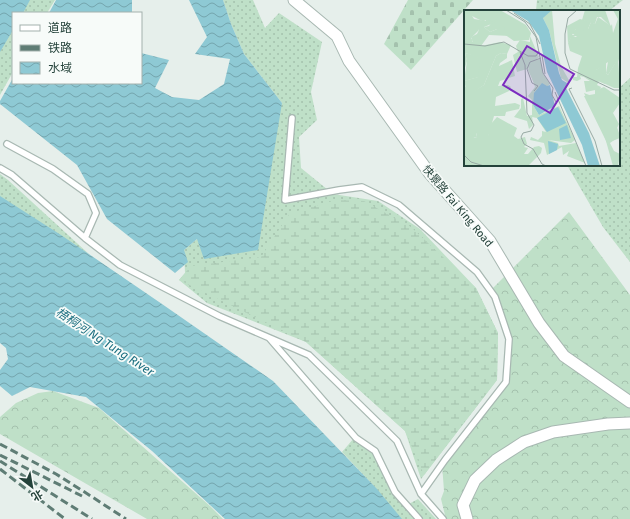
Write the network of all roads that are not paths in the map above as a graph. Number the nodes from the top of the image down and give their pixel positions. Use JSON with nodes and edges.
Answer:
{"nodes":[{"id":1,"x":294,"y":0,"type":"edge"},
{"id":2,"x":292,"y":118,"type":"dead end"},
{"id":3,"x":7,"y":144,"type":"dead end"},
{"id":4,"x":0,"y":168,"type":"edge"},
{"id":5,"x":85,"y":238,"type":"junction"},
{"id":6,"x":268,"y":337,"type":"junction"},
{"id":7,"x":630,"y":402,"type":"edge"},
{"id":8,"x":630,"y":423,"type":"edge"},
{"id":9,"x":422,"y":494,"type":"junction"},
{"id":10,"x":419,"y":519,"type":"edge"},
{"id":11,"x":443,"y":519,"type":"edge"},
{"id":12,"x":467,"y":519,"type":"edge"}],
"edges":[{"from":1,"to":7,"type":"street","name":"快景路 Fai King Road"},
{"from":2,"to":9,"type":"lane"},
{"from":3,"to":5,"type":"lane"},
{"from":4,"to":5,"type":"lane"},
{"from":5,"to":6,"type":"lane"},
{"from":6,"to":9,"type":"lane"},
{"from":6,"to":10,"type":"lane"},
{"from":8,"to":12,"type":"street"},
{"from":9,"to":11,"type":"lane"}]}
